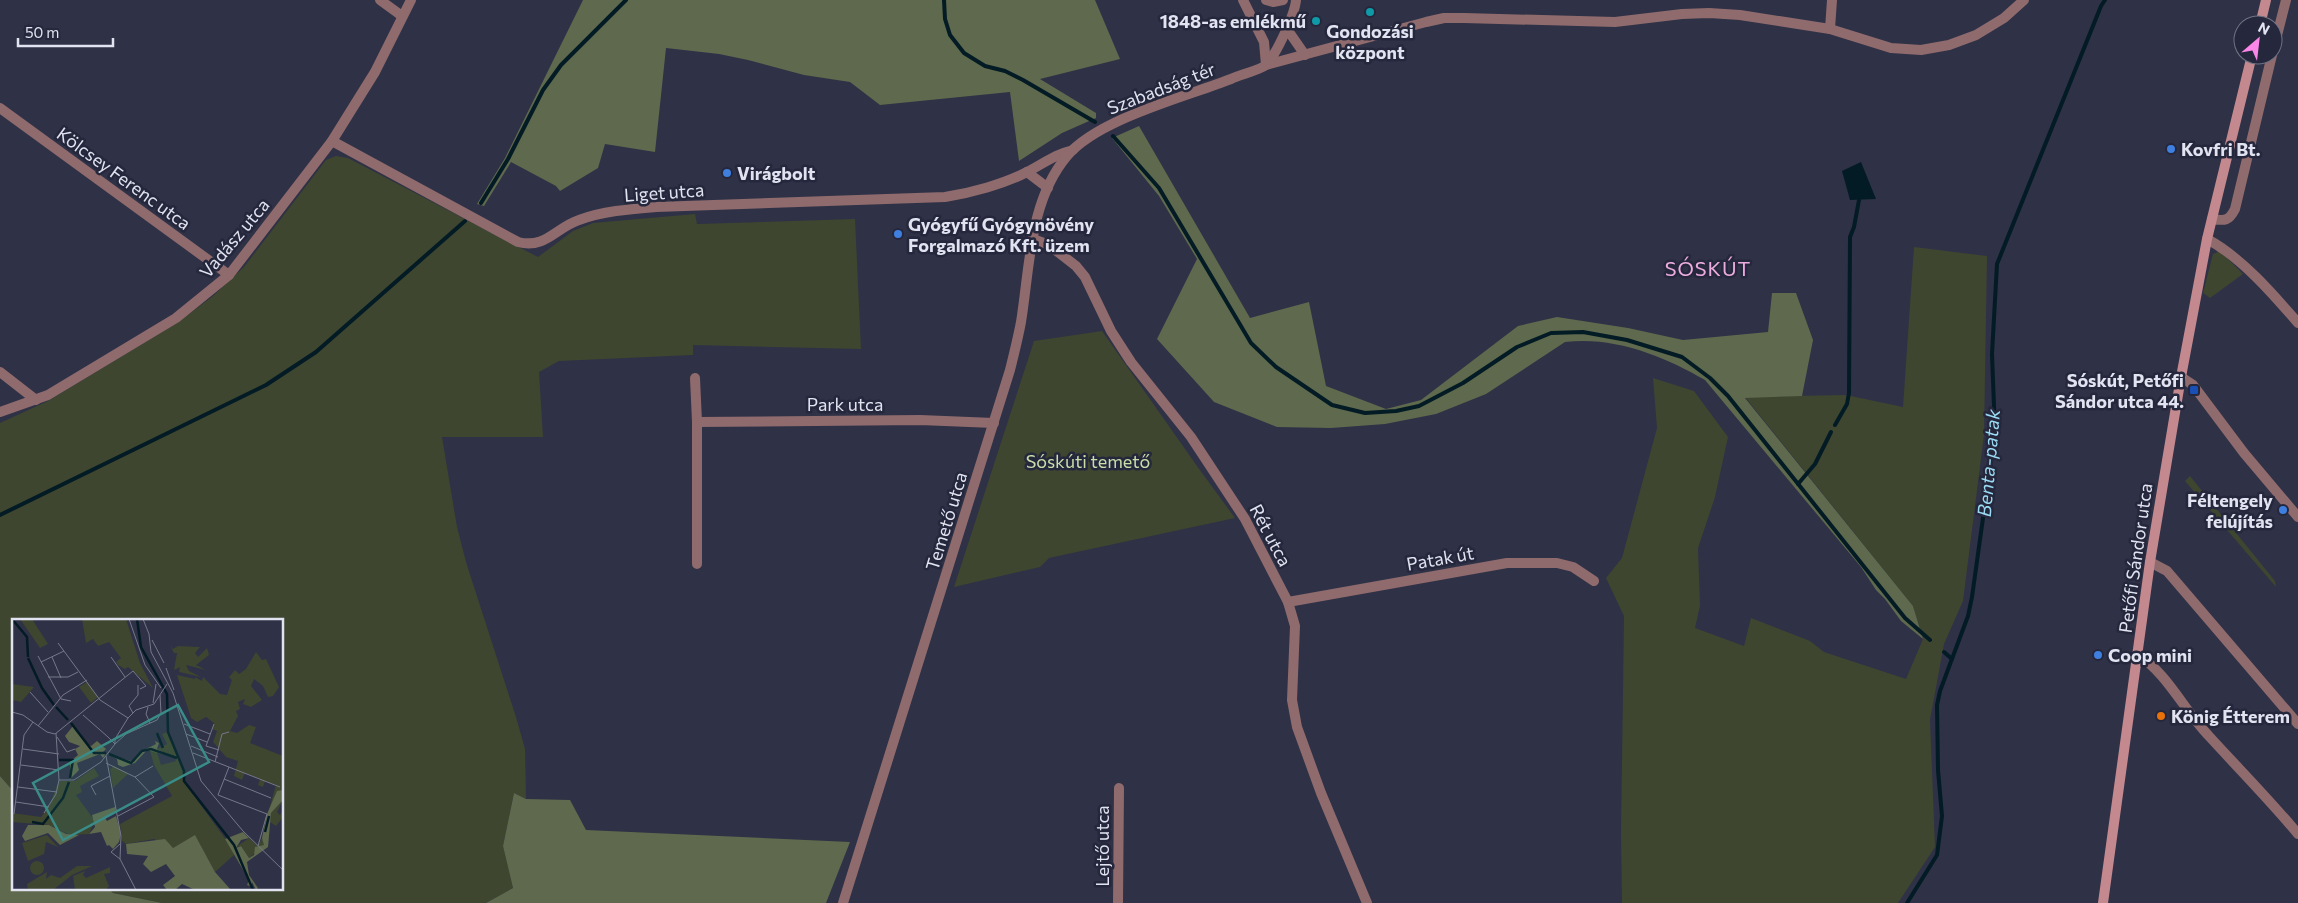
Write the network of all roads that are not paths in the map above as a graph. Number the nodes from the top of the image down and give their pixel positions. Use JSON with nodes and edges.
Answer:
{"nodes":[{"id":1,"x":380,"y":0,"type":"edge"},
{"id":2,"x":411,"y":0,"type":"edge"},
{"id":3,"x":1242,"y":0,"type":"edge"},
{"id":4,"x":1266,"y":0,"type":"edge"},
{"id":5,"x":1284,"y":0,"type":"edge"},
{"id":6,"x":1296,"y":0,"type":"edge"},
{"id":7,"x":1832,"y":0,"type":"edge"},
{"id":8,"x":2024,"y":0,"type":"edge"},
{"id":9,"x":2266,"y":0,"type":"edge"},
{"id":10,"x":2286,"y":0,"type":"edge"},
{"id":11,"x":2262,"y":15,"type":"edge"},
{"id":12,"x":2282,"y":15,"type":"edge"},
{"id":13,"x":402,"y":16,"type":"junction"},
{"id":14,"x":1287,"y":29,"type":"junction"},
{"id":15,"x":1830,"y":29,"type":"junction"},
{"id":16,"x":1304,"y":55,"type":"junction"},
{"id":17,"x":1266,"y":65,"type":"junction"},
{"id":18,"x":2250,"y":65,"type":"edge"},
{"id":19,"x":2270,"y":65,"type":"edge"},
{"id":20,"x":0,"y":108,"type":"edge"},
{"id":21,"x":332,"y":141,"type":"junction"},
{"id":22,"x":1073,"y":150,"type":"junction"},
{"id":23,"x":1028,"y":172,"type":"junction"},
{"id":24,"x":1048,"y":188,"type":"junction"},
{"id":25,"x":2212,"y":219,"type":"junction"},
{"id":26,"x":1033,"y":239,"type":"junction"},
{"id":27,"x":2207,"y":239,"type":"junction"},
{"id":28,"x":229,"y":274,"type":"junction"},
{"id":29,"x":2298,"y":323,"type":"edge"},
{"id":30,"x":0,"y":372,"type":"edge"},
{"id":31,"x":2181,"y":377,"type":"junction"},
{"id":32,"x":695,"y":378,"type":"dead end"},
{"id":33,"x":36,"y":400,"type":"junction"},
{"id":34,"x":0,"y":412,"type":"edge"},
{"id":35,"x":697,"y":422,"type":"junction"},
{"id":36,"x":994,"y":423,"type":"junction"},
{"id":37,"x":2298,"y":517,"type":"edge"},
{"id":38,"x":2150,"y":562,"type":"junction"},
{"id":39,"x":697,"y":564,"type":"dead end"},
{"id":40,"x":1594,"y":580,"type":"dead end"},
{"id":41,"x":1288,"y":602,"type":"junction"},
{"id":42,"x":2138,"y":655,"type":"junction"},
{"id":43,"x":2298,"y":724,"type":"edge"},
{"id":44,"x":1119,"y":788,"type":"dead end"},
{"id":45,"x":2298,"y":834,"type":"edge"},
{"id":46,"x":843,"y":903,"type":"edge"},
{"id":47,"x":1118,"y":903,"type":"edge"},
{"id":48,"x":1367,"y":903,"type":"edge"},
{"id":49,"x":2104,"y":903,"type":"edge"}],
"edges":[{"from":1,"to":13,"type":"street"},
{"from":2,"to":13,"type":"street","name":"Vadász utca"},
{"from":3,"to":17,"type":"street"},
{"from":4,"to":5,"type":"street"},
{"from":6,"to":14,"type":"street"},
{"from":7,"to":15,"type":"street"},
{"from":8,"to":15,"type":"street","name":"Szabadság tér"},
{"from":9,"to":11,"type":"main road"},
{"from":10,"to":12,"type":"street"},
{"from":13,"to":21,"type":"street","name":"Vadász utca"},
{"from":14,"to":16,"type":"street"},
{"from":14,"to":17,"type":"street"},
{"from":15,"to":16,"type":"street","name":"Szabadság tér"},
{"from":16,"to":17,"type":"street","name":"Szabadság tér"},
{"from":17,"to":22,"type":"street","name":"Szabadság tér"},
{"from":18,"to":25,"type":"main road","name":"Petőfi Sándor utca"},
{"from":19,"to":25,"type":"street"},
{"from":20,"to":28,"type":"street","name":"Kölcsey Ferenc utca"},
{"from":21,"to":23,"type":"street","name":"Liget utca"},
{"from":21,"to":28,"type":"street","name":"Vadász utca"},
{"from":22,"to":23,"type":"street","name":"Liget utca"},
{"from":22,"to":24,"type":"street","name":"Temető utca"},
{"from":23,"to":24,"type":"street"},
{"from":24,"to":26,"type":"street","name":"Temető utca"},
{"from":25,"to":27,"type":"main road","name":"Petőfi Sándor utca"},
{"from":26,"to":36,"type":"street","name":"Temető utca"},
{"from":26,"to":41,"type":"street","name":"Rét utca"},
{"from":27,"to":29,"type":"street"},
{"from":27,"to":31,"type":"main road","name":"Petőfi Sándor utca"},
{"from":28,"to":33,"type":"street","name":"Vadász utca"},
{"from":30,"to":33,"type":"street"},
{"from":31,"to":37,"type":"street"},
{"from":31,"to":38,"type":"main road","name":"Petőfi Sándor utca"},
{"from":32,"to":35,"type":"street"},
{"from":33,"to":34,"type":"street","name":"Vadász utca"},
{"from":35,"to":36,"type":"street","name":"Park utca"},
{"from":35,"to":39,"type":"street"},
{"from":36,"to":46,"type":"street","name":"Temető utca"},
{"from":38,"to":42,"type":"main road","name":"Petőfi Sándor utca"},
{"from":38,"to":43,"type":"street"},
{"from":40,"to":41,"type":"street","name":"Patak út"},
{"from":41,"to":48,"type":"street","name":"Rét utca"},
{"from":42,"to":45,"type":"street"},
{"from":42,"to":49,"type":"main road","name":"Petőfi Sándor utca"},
{"from":44,"to":47,"type":"street","name":"Lejtő utca"}]}
